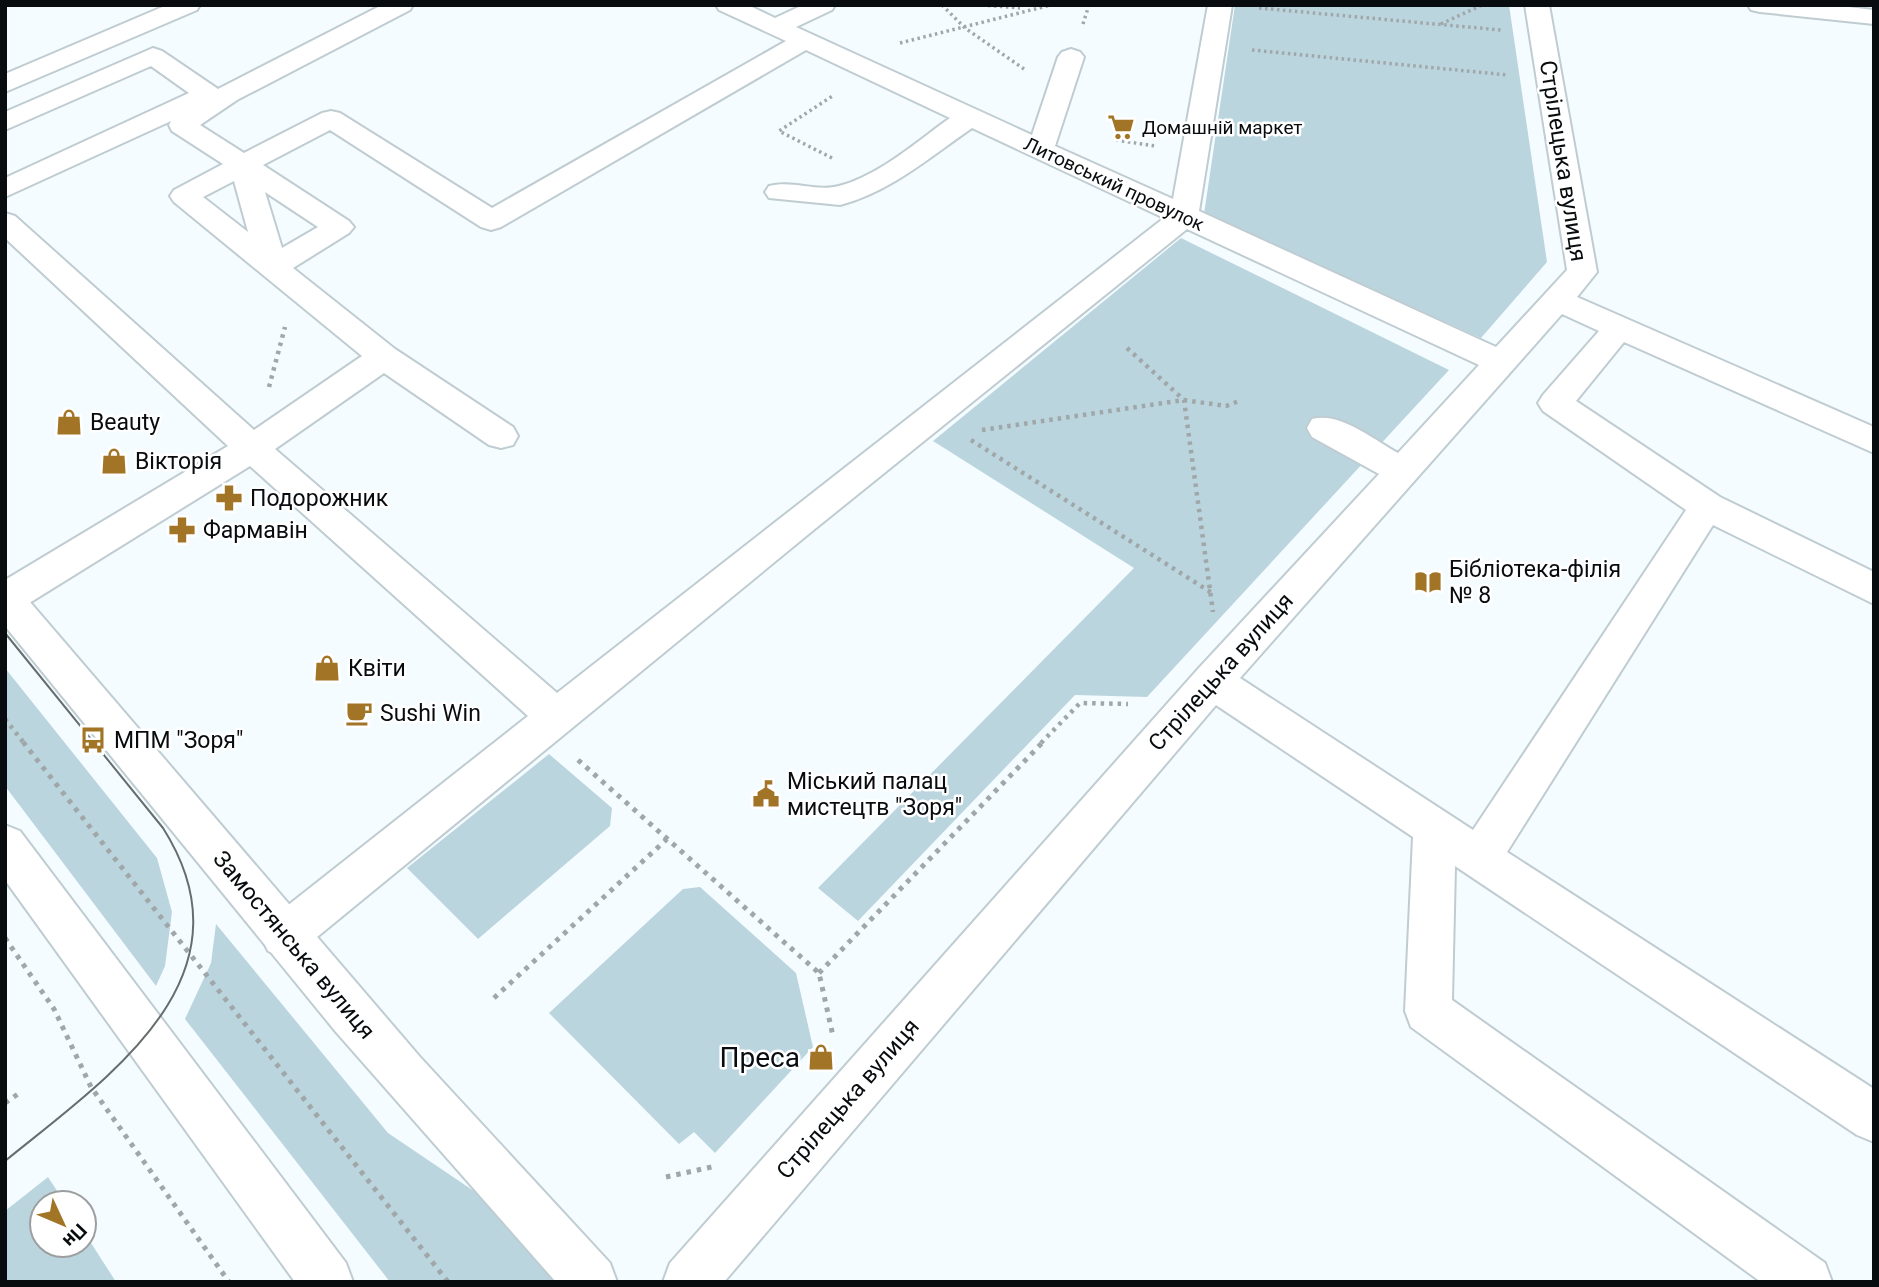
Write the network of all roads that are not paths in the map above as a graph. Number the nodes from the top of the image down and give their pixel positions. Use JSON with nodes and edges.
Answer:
{"nodes":[{"id":1,"x":188,"y":5,"type":"edge"},
{"id":2,"x":401,"y":5,"type":"edge"},
{"id":3,"x":728,"y":5,"type":"edge"},
{"id":4,"x":823,"y":5,"type":"edge"},
{"id":5,"x":1220,"y":5,"type":"edge"},
{"id":6,"x":1760,"y":5,"type":"edge"},
{"id":7,"x":1874,"y":17,"type":"edge"},
{"id":8,"x":1539,"y":19,"type":"edge"},
{"id":9,"x":775,"y":27,"type":"junction"},
{"id":10,"x":804,"y":41,"type":"junction"},
{"id":11,"x":1071,"y":57,"type":"dead end"},
{"id":12,"x":5,"y":84,"type":"edge"},
{"id":13,"x":218,"y":94,"type":"junction"},
{"id":14,"x":970,"y":117,"type":"junction"},
{"id":15,"x":5,"y":122,"type":"edge"},
{"id":16,"x":1044,"y":140,"type":"junction"},
{"id":17,"x":243,"y":164,"type":"junction"},
{"id":18,"x":5,"y":189,"type":"edge"},
{"id":19,"x":779,"y":192,"type":"dead end"},
{"id":20,"x":1184,"y":217,"type":"junction"},
{"id":21,"x":5,"y":222,"type":"edge"},
{"id":22,"x":272,"y":267,"type":"junction"},
{"id":23,"x":1557,"y":300,"type":"junction"},
{"id":24,"x":1620,"y":327,"type":"junction"},
{"id":25,"x":384,"y":357,"type":"junction"},
{"id":26,"x":1500,"y":362,"type":"junction"},
{"id":27,"x":1324,"y":428,"type":"dead end"},
{"id":28,"x":501,"y":436,"type":"dead end"},
{"id":29,"x":1874,"y":441,"type":"edge"},
{"id":30,"x":252,"y":448,"type":"junction"},
{"id":31,"x":1402,"y":471,"type":"junction"},
{"id":32,"x":1707,"y":506,"type":"junction"},
{"id":33,"x":1874,"y":589,"type":"edge"},
{"id":34,"x":5,"y":599,"type":"edge"},
{"id":35,"x":1212,"y":681,"type":"junction"},
{"id":36,"x":556,"y":716,"type":"junction"},
{"id":37,"x":1436,"y":829,"type":"junction"},
{"id":38,"x":5,"y":845,"type":"edge"},
{"id":39,"x":1479,"y":858,"type":"junction"},
{"id":40,"x":284,"y":936,"type":"junction"},
{"id":41,"x":1874,"y":1118,"type":"edge"},
{"id":42,"x":327,"y":1282,"type":"edge"},
{"id":43,"x":591,"y":1282,"type":"edge"},
{"id":44,"x":689,"y":1282,"type":"edge"},
{"id":45,"x":1806,"y":1282,"type":"edge"}],
"edges":[{"from":1,"to":12,"type":"street"},
{"from":2,"to":13,"type":"street"},
{"from":3,"to":9,"type":"street","name":"Литовський провулок"},
{"from":4,"to":9,"type":"street"},
{"from":5,"to":20,"type":"street"},
{"from":6,"to":7,"type":"street"},
{"from":8,"to":23,"type":"street","name":"Стрілецька вулиця"},
{"from":9,"to":10,"type":"street","name":"Литовський провулок"},
{"from":10,"to":14,"type":"street","name":"Литовський провулок"},
{"from":10,"to":17,"type":"street"},
{"from":11,"to":16,"type":"street"},
{"from":13,"to":15,"type":"street"},
{"from":13,"to":17,"type":"street"},
{"from":13,"to":18,"type":"street"},
{"from":14,"to":16,"type":"street","name":"Литовський провулок"},
{"from":14,"to":19,"type":"street"},
{"from":16,"to":20,"type":"street","name":"Литовський провулок"},
{"from":17,"to":22,"type":"street"},
{"from":17,"to":22,"type":"street"},
{"from":17,"to":22,"type":"street"},
{"from":20,"to":26,"type":"street","name":"Литовський провулок"},
{"from":20,"to":36,"type":"street"},
{"from":21,"to":30,"type":"street"},
{"from":22,"to":25,"type":"street"},
{"from":23,"to":24,"type":"street"},
{"from":23,"to":26,"type":"street","name":"Стрілецька вулиця"},
{"from":24,"to":29,"type":"street"},
{"from":24,"to":32,"type":"street"},
{"from":25,"to":28,"type":"street"},
{"from":25,"to":30,"type":"street"},
{"from":26,"to":31,"type":"street","name":"Стрілецька вулиця"},
{"from":27,"to":31,"type":"street"},
{"from":30,"to":34,"type":"street"},
{"from":30,"to":36,"type":"street"},
{"from":31,"to":35,"type":"street","name":"Стрілецька вулиця"},
{"from":32,"to":33,"type":"street"},
{"from":32,"to":39,"type":"street"},
{"from":34,"to":40,"type":"street","name":"Замостянська вулиця"},
{"from":35,"to":37,"type":"street"},
{"from":35,"to":44,"type":"street","name":"Стрілецька вулиця"},
{"from":36,"to":40,"type":"street"},
{"from":37,"to":39,"type":"street"},
{"from":37,"to":45,"type":"street"},
{"from":38,"to":42,"type":"street"},
{"from":39,"to":41,"type":"street"},
{"from":40,"to":43,"type":"street","name":"Замостянська вулиця"}]}
